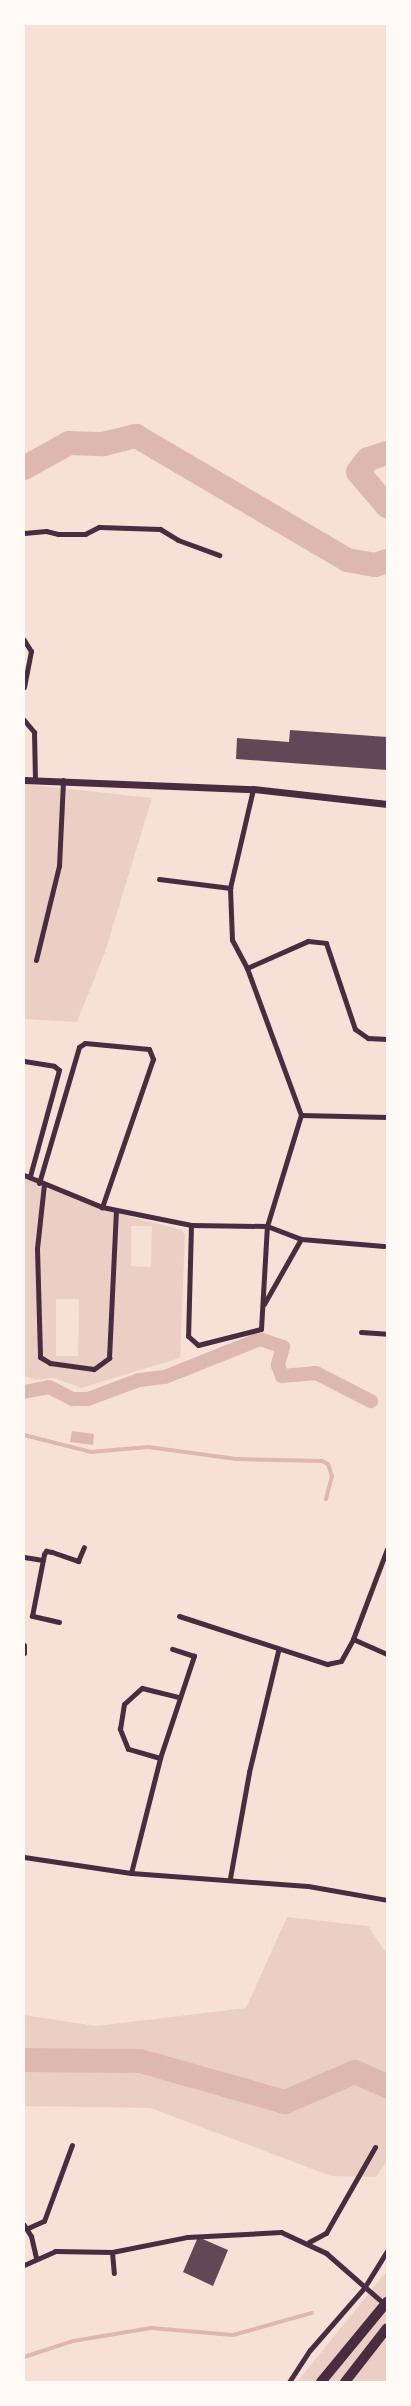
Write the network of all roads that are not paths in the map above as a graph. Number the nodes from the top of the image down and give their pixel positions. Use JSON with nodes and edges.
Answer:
{"nodes":[{"id":1,"x":24,"y":532,"type":"edge"},
{"id":2,"x":219,"y":555,"type":"dead end"},
{"id":3,"x":24,"y":640,"type":"edge"},
{"id":4,"x":24,"y":687,"type":"edge"},
{"id":5,"x":24,"y":720,"type":"edge"},
{"id":6,"x":24,"y":780,"type":"edge"},
{"id":7,"x":35,"y":780,"type":"junction"},
{"id":8,"x":63,"y":780,"type":"junction"},
{"id":9,"x":253,"y":790,"type":"junction"},
{"id":10,"x":387,"y":804,"type":"edge"},
{"id":11,"x":159,"y":879,"type":"dead end"},
{"id":12,"x":230,"y":888,"type":"junction"},
{"id":13,"x":36,"y":960,"type":"dead end"},
{"id":14,"x":247,"y":968,"type":"junction"},
{"id":15,"x":387,"y":1039,"type":"edge"},
{"id":16,"x":24,"y":1061,"type":"edge"},
{"id":17,"x":301,"y":1115,"type":"junction"},
{"id":18,"x":387,"y":1117,"type":"edge"},
{"id":19,"x":27,"y":1176,"type":"edge"},
{"id":20,"x":41,"y":1184,"type":"junction"},
{"id":21,"x":102,"y":1207,"type":"junction"},
{"id":22,"x":116,"y":1210,"type":"junction"},
{"id":23,"x":191,"y":1225,"type":"junction"},
{"id":24,"x":267,"y":1226,"type":"junction"},
{"id":25,"x":301,"y":1239,"type":"junction"},
{"id":26,"x":384,"y":1246,"type":"dead end"},
{"id":27,"x":264,"y":1305,"type":"junction"},
{"id":28,"x":361,"y":1332,"type":"dead end"},
{"id":29,"x":387,"y":1334,"type":"edge"},
{"id":30,"x":84,"y":1547,"type":"dead end"},
{"id":31,"x":387,"y":1549,"type":"edge"},
{"id":32,"x":24,"y":1557,"type":"edge"},
{"id":33,"x":42,"y":1560,"type":"junction"},
{"id":34,"x":179,"y":1616,"type":"dead end"},
{"id":35,"x":59,"y":1622,"type":"dead end"},
{"id":36,"x":353,"y":1639,"type":"junction"},
{"id":37,"x":24,"y":1645,"type":"edge"},
{"id":38,"x":172,"y":1649,"type":"dead end"},
{"id":39,"x":278,"y":1651,"type":"junction"},
{"id":40,"x":24,"y":1653,"type":"edge"},
{"id":41,"x":387,"y":1654,"type":"edge"},
{"id":42,"x":180,"y":1697,"type":"junction"},
{"id":43,"x":160,"y":1758,"type":"junction"},
{"id":44,"x":24,"y":1857,"type":"edge"},
{"id":45,"x":131,"y":1873,"type":"junction"},
{"id":46,"x":230,"y":1878,"type":"junction"},
{"id":47,"x":387,"y":1900,"type":"edge"},
{"id":48,"x":72,"y":2145,"type":"dead end"},
{"id":49,"x":375,"y":2147,"type":"dead end"},
{"id":50,"x":26,"y":2227,"type":"edge"},
{"id":51,"x":309,"y":2242,"type":"junction"},
{"id":52,"x":112,"y":2252,"type":"junction"},
{"id":53,"x":387,"y":2252,"type":"edge"},
{"id":54,"x":36,"y":2258,"type":"junction"},
{"id":55,"x":24,"y":2265,"type":"edge"},
{"id":56,"x":114,"y":2273,"type":"dead end"},
{"id":57,"x":364,"y":2288,"type":"junction"},
{"id":58,"x":384,"y":2302,"type":"edge"},
{"id":59,"x":387,"y":2328,"type":"edge"},
{"id":60,"x":288,"y":2382,"type":"edge"},
{"id":61,"x":320,"y":2382,"type":"edge"},
{"id":62,"x":345,"y":2382,"type":"edge"}],
"edges":[{"from":1,"to":2,"type":"street"},
{"from":3,"to":4,"type":"street"},
{"from":5,"to":7,"type":"street"},
{"from":6,"to":7,"type":"street"},
{"from":7,"to":8,"type":"street"},
{"from":8,"to":9,"type":"street"},
{"from":8,"to":13,"type":"street"},
{"from":9,"to":10,"type":"street"},
{"from":9,"to":12,"type":"street"},
{"from":11,"to":12,"type":"street"},
{"from":12,"to":14,"type":"street"},
{"from":14,"to":15,"type":"street"},
{"from":14,"to":17,"type":"street"},
{"from":16,"to":19,"type":"street"},
{"from":17,"to":18,"type":"street"},
{"from":17,"to":24,"type":"street"},
{"from":19,"to":20,"type":"street"},
{"from":20,"to":21,"type":"street"},
{"from":20,"to":21,"type":"street"},
{"from":20,"to":22,"type":"street"},
{"from":21,"to":22,"type":"street"},
{"from":22,"to":23,"type":"street"},
{"from":23,"to":24,"type":"street"},
{"from":23,"to":27,"type":"street"},
{"from":24,"to":25,"type":"street"},
{"from":24,"to":27,"type":"street"},
{"from":25,"to":26,"type":"street"},
{"from":25,"to":27,"type":"street"},
{"from":28,"to":29,"type":"street"},
{"from":30,"to":33,"type":"street"},
{"from":31,"to":36,"type":"street"},
{"from":32,"to":33,"type":"street"},
{"from":33,"to":35,"type":"street"},
{"from":34,"to":39,"type":"street"},
{"from":36,"to":39,"type":"street"},
{"from":36,"to":41,"type":"street"},
{"from":37,"to":40,"type":"street"},
{"from":38,"to":42,"type":"street"},
{"from":39,"to":46,"type":"street"},
{"from":42,"to":43,"type":"street"},
{"from":42,"to":43,"type":"street"},
{"from":43,"to":45,"type":"street"},
{"from":44,"to":45,"type":"street"},
{"from":45,"to":46,"type":"street"},
{"from":46,"to":47,"type":"street"},
{"from":48,"to":50,"type":"street"},
{"from":49,"to":51,"type":"street"},
{"from":50,"to":54,"type":"street"},
{"from":51,"to":52,"type":"street"},
{"from":51,"to":57,"type":"street"},
{"from":52,"to":54,"type":"street"},
{"from":52,"to":56,"type":"street"},
{"from":53,"to":57,"type":"street"},
{"from":54,"to":55,"type":"street"},
{"from":57,"to":58,"type":"street"},
{"from":57,"to":60,"type":"street"},
{"from":58,"to":61,"type":"highway"},
{"from":59,"to":62,"type":"highway"}]}
